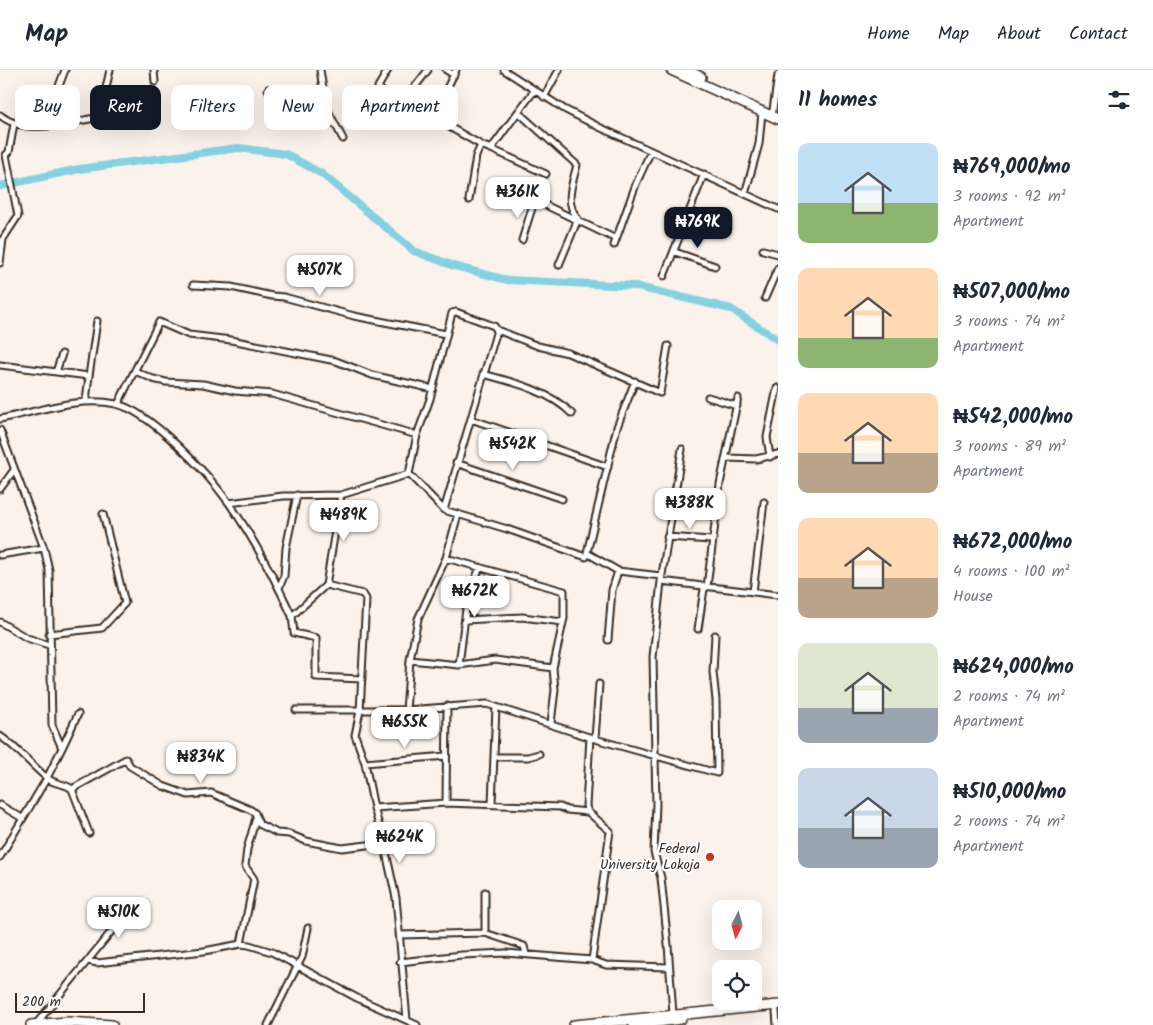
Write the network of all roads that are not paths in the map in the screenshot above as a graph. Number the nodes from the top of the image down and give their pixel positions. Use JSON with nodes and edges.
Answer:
{"nodes":[{"id":1,"x":65,"y":70,"type":"edge"},
{"id":2,"x":110,"y":70,"type":"edge"},
{"id":3,"x":154,"y":70,"type":"edge"},
{"id":4,"x":320,"y":70,"type":"edge"},
{"id":5,"x":388,"y":70,"type":"edge"},
{"id":6,"x":428,"y":70,"type":"edge"},
{"id":7,"x":446,"y":70,"type":"edge"},
{"id":8,"x":504,"y":70,"type":"edge"},
{"id":9,"x":560,"y":70,"type":"edge"},
{"id":10,"x":672,"y":70,"type":"edge"},
{"id":11,"x":686,"y":70,"type":"edge"},
{"id":12,"x":455,"y":73,"type":"edge"},
{"id":13,"x":778,"y":75,"type":"edge"},
{"id":14,"x":155,"y":82,"type":"dead end"},
{"id":15,"x":59,"y":85,"type":"edge"},
{"id":16,"x":322,"y":85,"type":"edge"},
{"id":17,"x":379,"y":85,"type":"edge"},
{"id":18,"x":416,"y":85,"type":"edge"},
{"id":19,"x":449,"y":85,"type":"edge"},
{"id":20,"x":534,"y":90,"type":"junction"},
{"id":21,"x":544,"y":97,"type":"junction"},
{"id":22,"x":518,"y":112,"type":"junction"},
{"id":23,"x":762,"y":112,"type":"junction"},
{"id":24,"x":0,"y":115,"type":"edge"},
{"id":25,"x":776,"y":115,"type":"edge"},
{"id":26,"x":332,"y":121,"type":"edge"},
{"id":27,"x":14,"y":124,"type":"junction"},
{"id":28,"x":454,"y":130,"type":"edge"},
{"id":29,"x":343,"y":140,"type":"dead end"},
{"id":30,"x":481,"y":145,"type":"junction"},
{"id":31,"x":491,"y":149,"type":"junction"},
{"id":32,"x":651,"y":151,"type":"junction"},
{"id":33,"x":546,"y":174,"type":"dead end"},
{"id":34,"x":704,"y":174,"type":"junction"},
{"id":35,"x":745,"y":194,"type":"junction"},
{"id":36,"x":469,"y":200,"type":"dead end"},
{"id":37,"x":778,"y":209,"type":"edge"},
{"id":38,"x":578,"y":219,"type":"junction"},
{"id":39,"x":616,"y":239,"type":"junction"},
{"id":40,"x":522,"y":240,"type":"dead end"},
{"id":41,"x":614,"y":245,"type":"dead end"},
{"id":42,"x":763,"y":250,"type":"dead end"},
{"id":43,"x":675,"y":252,"type":"junction"},
{"id":44,"x":778,"y":254,"type":"edge"},
{"id":45,"x":0,"y":262,"type":"edge"},
{"id":46,"x":559,"y":265,"type":"dead end"},
{"id":47,"x":715,"y":266,"type":"dead end"},
{"id":48,"x":778,"y":268,"type":"edge"},
{"id":49,"x":664,"y":276,"type":"dead end"},
{"id":50,"x":193,"y":285,"type":"dead end"},
{"id":51,"x":765,"y":298,"type":"dead end"},
{"id":52,"x":97,"y":321,"type":"dead end"},
{"id":53,"x":497,"y":330,"type":"junction"},
{"id":54,"x":446,"y":334,"type":"junction"},
{"id":55,"x":668,"y":346,"type":"dead end"},
{"id":56,"x":62,"y":354,"type":"dead end"},
{"id":57,"x":0,"y":365,"type":"edge"},
{"id":58,"x":135,"y":371,"type":"junction"},
{"id":59,"x":56,"y":372,"type":"junction"},
{"id":60,"x":483,"y":374,"type":"junction"},
{"id":61,"x":88,"y":376,"type":"junction"},
{"id":62,"x":635,"y":381,"type":"junction"},
{"id":63,"x":777,"y":388,"type":"edge"},
{"id":64,"x":433,"y":389,"type":"junction"},
{"id":65,"x":708,"y":397,"type":"dead end"},
{"id":66,"x":738,"y":398,"type":"dead end"},
{"id":67,"x":86,"y":401,"type":"junction"},
{"id":68,"x":118,"y":404,"type":"junction"},
{"id":69,"x":737,"y":406,"type":"junction"},
{"id":70,"x":572,"y":414,"type":"dead end"},
{"id":71,"x":0,"y":419,"type":"edge"},
{"id":72,"x":471,"y":419,"type":"junction"},
{"id":73,"x":0,"y":430,"type":"edge"},
{"id":74,"x":417,"y":435,"type":"junction"},
{"id":75,"x":682,"y":449,"type":"dead end"},
{"id":76,"x":778,"y":454,"type":"edge"},
{"id":77,"x":770,"y":457,"type":"junction"},
{"id":78,"x":726,"y":458,"type":"junction"},
{"id":79,"x":456,"y":463,"type":"junction"},
{"id":80,"x":608,"y":467,"type":"junction"},
{"id":81,"x":14,"y":470,"type":"junction"},
{"id":82,"x":409,"y":474,"type":"junction"},
{"id":83,"x":0,"y":489,"type":"edge"},
{"id":84,"x":297,"y":495,"type":"junction"},
{"id":85,"x":341,"y":495,"type":"junction"},
{"id":86,"x":562,"y":499,"type":"dead end"},
{"id":87,"x":764,"y":502,"type":"dead end"},
{"id":88,"x":229,"y":503,"type":"junction"},
{"id":89,"x":444,"y":510,"type":"junction"},
{"id":90,"x":103,"y":514,"type":"dead end"},
{"id":91,"x":458,"y":514,"type":"junction"},
{"id":92,"x":667,"y":538,"type":"junction"},
{"id":93,"x":712,"y":540,"type":"junction"},
{"id":94,"x":44,"y":548,"type":"junction"},
{"id":95,"x":587,"y":553,"type":"junction"},
{"id":96,"x":0,"y":555,"type":"edge"},
{"id":97,"x":446,"y":558,"type":"junction"},
{"id":98,"x":480,"y":567,"type":"junction"},
{"id":99,"x":618,"y":571,"type":"junction"},
{"id":100,"x":661,"y":578,"type":"junction"},
{"id":101,"x":326,"y":585,"type":"junction"},
{"id":102,"x":707,"y":586,"type":"junction"},
{"id":103,"x":279,"y":588,"type":"junction"},
{"id":104,"x":753,"y":592,"type":"junction"},
{"id":105,"x":778,"y":595,"type":"edge"},
{"id":106,"x":292,"y":616,"type":"junction"},
{"id":107,"x":465,"y":620,"type":"junction"},
{"id":108,"x":0,"y":622,"type":"edge"},
{"id":109,"x":563,"y":622,"type":"junction"},
{"id":110,"x":698,"y":630,"type":"dead end"},
{"id":111,"x":50,"y":634,"type":"junction"},
{"id":112,"x":715,"y":635,"type":"dead end"},
{"id":113,"x":608,"y":640,"type":"dead end"},
{"id":114,"x":49,"y":645,"type":"junction"},
{"id":115,"x":410,"y":660,"type":"junction"},
{"id":116,"x":459,"y":665,"type":"junction"},
{"id":117,"x":553,"y":668,"type":"junction"},
{"id":118,"x":362,"y":679,"type":"junction"},
{"id":119,"x":599,"y":684,"type":"dead end"},
{"id":120,"x":447,"y":706,"type":"junction"},
{"id":121,"x":496,"y":707,"type":"junction"},
{"id":122,"x":296,"y":710,"type":"dead end"},
{"id":123,"x":406,"y":710,"type":"junction"},
{"id":124,"x":360,"y":711,"type":"junction"},
{"id":125,"x":78,"y":714,"type":"dead end"},
{"id":126,"x":551,"y":723,"type":"junction"},
{"id":127,"x":0,"y":736,"type":"edge"},
{"id":128,"x":593,"y":738,"type":"junction"},
{"id":129,"x":62,"y":748,"type":"junction"},
{"id":130,"x":539,"y":754,"type":"dead end"},
{"id":131,"x":446,"y":756,"type":"junction"},
{"id":132,"x":494,"y":757,"type":"junction"},
{"id":133,"x":655,"y":757,"type":"junction"},
{"id":134,"x":365,"y":763,"type":"junction"},
{"id":135,"x":47,"y":778,"type":"junction"},
{"id":136,"x":72,"y":789,"type":"junction"},
{"id":137,"x":446,"y":803,"type":"junction"},
{"id":138,"x":492,"y":804,"type":"junction"},
{"id":139,"x":0,"y":806,"type":"edge"},
{"id":140,"x":374,"y":808,"type":"junction"},
{"id":141,"x":588,"y":812,"type":"junction"},
{"id":142,"x":22,"y":818,"type":"junction"},
{"id":143,"x":256,"y":818,"type":"junction"},
{"id":144,"x":89,"y":833,"type":"dead end"},
{"id":145,"x":384,"y":842,"type":"junction"},
{"id":146,"x":0,"y":857,"type":"edge"},
{"id":147,"x":485,"y":892,"type":"dead end"},
{"id":148,"x":133,"y":905,"type":"dead end"},
{"id":149,"x":308,"y":928,"type":"dead end"},
{"id":150,"x":485,"y":933,"type":"junction"},
{"id":151,"x":399,"y":935,"type":"junction"},
{"id":152,"x":241,"y":944,"type":"junction"},
{"id":153,"x":526,"y":954,"type":"junction"},
{"id":154,"x":592,"y":960,"type":"junction"},
{"id":155,"x":88,"y":961,"type":"junction"},
{"id":156,"x":400,"y":962,"type":"junction"},
{"id":157,"x":298,"y":965,"type":"junction"},
{"id":158,"x":668,"y":967,"type":"junction"},
{"id":159,"x":777,"y":1009,"type":"edge"},
{"id":160,"x":673,"y":1014,"type":"junction"},
{"id":161,"x":407,"y":1020,"type":"junction"},
{"id":162,"x":34,"y":1025,"type":"edge"},
{"id":163,"x":112,"y":1025,"type":"edge"},
{"id":164,"x":268,"y":1025,"type":"edge"},
{"id":165,"x":418,"y":1025,"type":"edge"},
{"id":166,"x":574,"y":1025,"type":"edge"},
{"id":167,"x":634,"y":1025,"type":"edge"},
{"id":168,"x":777,"y":1025,"type":"edge"}],
"edges":[{"from":1,"to":15,"type":"street"},
{"from":2,"to":27,"type":"street"},
{"from":3,"to":14,"type":"street"},
{"from":4,"to":16,"type":"street"},
{"from":5,"to":17,"type":"street"},
{"from":6,"to":18,"type":"street"},
{"from":7,"to":12,"type":"street"},
{"from":8,"to":20,"type":"street"},
{"from":9,"to":21,"type":"street"},
{"from":10,"to":23,"type":"highway"},
{"from":11,"to":25,"type":"highway"},
{"from":12,"to":19,"type":"street"},
{"from":13,"to":25,"type":"street"},
{"from":20,"to":21,"type":"street"},
{"from":20,"to":22,"type":"street"},
{"from":21,"to":32,"type":"street"},
{"from":22,"to":31,"type":"street"},
{"from":22,"to":38,"type":"street"},
{"from":23,"to":25,"type":"highway"},
{"from":23,"to":35,"type":"street"},
{"from":24,"to":27,"type":"street"},
{"from":26,"to":29,"type":"street"},
{"from":27,"to":45,"type":"street"},
{"from":28,"to":30,"type":"street"},
{"from":30,"to":31,"type":"street"},
{"from":30,"to":36,"type":"street"},
{"from":31,"to":33,"type":"street"},
{"from":32,"to":34,"type":"street"},
{"from":32,"to":39,"type":"street"},
{"from":34,"to":35,"type":"street"},
{"from":34,"to":43,"type":"street"},
{"from":35,"to":37,"type":"street"},
{"from":38,"to":39,"type":"street"},
{"from":38,"to":40,"type":"street"},
{"from":38,"to":46,"type":"street"},
{"from":39,"to":41,"type":"street"},
{"from":42,"to":44,"type":"street"},
{"from":43,"to":47,"type":"street"},
{"from":43,"to":49,"type":"street"},
{"from":48,"to":51,"type":"street"},
{"from":50,"to":54,"type":"street"},
{"from":52,"to":61,"type":"street"},
{"from":53,"to":54,"type":"street"},
{"from":53,"to":60,"type":"street"},
{"from":53,"to":62,"type":"street"},
{"from":54,"to":64,"type":"street"},
{"from":55,"to":62,"type":"street"},
{"from":56,"to":59,"type":"street"},
{"from":57,"to":59,"type":"street"},
{"from":58,"to":64,"type":"street"},
{"from":58,"to":68,"type":"street"},
{"from":58,"to":74,"type":"street"},
{"from":59,"to":61,"type":"street"},
{"from":60,"to":70,"type":"street"},
{"from":60,"to":72,"type":"street"},
{"from":61,"to":67,"type":"street"},
{"from":62,"to":80,"type":"street"},
{"from":63,"to":77,"type":"street"},
{"from":64,"to":74,"type":"street"},
{"from":65,"to":69,"type":"street"},
{"from":66,"to":69,"type":"street"},
{"from":67,"to":68,"type":"street"},
{"from":67,"to":71,"type":"street"},
{"from":68,"to":88,"type":"street"},
{"from":69,"to":78,"type":"street"},
{"from":72,"to":79,"type":"street"},
{"from":72,"to":80,"type":"street"},
{"from":73,"to":81,"type":"street"},
{"from":74,"to":82,"type":"street"},
{"from":75,"to":92,"type":"street"},
{"from":76,"to":77,"type":"street"},
{"from":77,"to":78,"type":"street"},
{"from":78,"to":93,"type":"street"},
{"from":79,"to":86,"type":"street"},
{"from":79,"to":89,"type":"street"},
{"from":80,"to":95,"type":"street"},
{"from":81,"to":83,"type":"street"},
{"from":81,"to":94,"type":"street"},
{"from":82,"to":85,"type":"street"},
{"from":82,"to":89,"type":"street"},
{"from":84,"to":85,"type":"street"},
{"from":84,"to":88,"type":"street"},
{"from":84,"to":103,"type":"street"},
{"from":85,"to":101,"type":"street"},
{"from":87,"to":104,"type":"street"},
{"from":88,"to":103,"type":"street"},
{"from":89,"to":91,"type":"street"},
{"from":90,"to":111,"type":"street"},
{"from":91,"to":95,"type":"street"},
{"from":91,"to":97,"type":"street"},
{"from":92,"to":93,"type":"street"},
{"from":92,"to":100,"type":"street"},
{"from":93,"to":102,"type":"street"},
{"from":94,"to":96,"type":"street"},
{"from":94,"to":111,"type":"street"},
{"from":95,"to":99,"type":"street"},
{"from":97,"to":98,"type":"street"},
{"from":97,"to":115,"type":"street"},
{"from":98,"to":107,"type":"street"},
{"from":98,"to":109,"type":"street"},
{"from":99,"to":100,"type":"street"},
{"from":99,"to":113,"type":"street"},
{"from":100,"to":102,"type":"street"},
{"from":100,"to":133,"type":"street"},
{"from":101,"to":106,"type":"street"},
{"from":101,"to":118,"type":"street"},
{"from":102,"to":104,"type":"street"},
{"from":102,"to":110,"type":"street"},
{"from":103,"to":106,"type":"street"},
{"from":104,"to":105,"type":"street"},
{"from":106,"to":118,"type":"street"},
{"from":107,"to":109,"type":"street"},
{"from":107,"to":116,"type":"street"},
{"from":108,"to":114,"type":"street"},
{"from":109,"to":117,"type":"street"},
{"from":111,"to":114,"type":"street"},
{"from":112,"to":133,"type":"street"},
{"from":114,"to":129,"type":"street"},
{"from":115,"to":116,"type":"street"},
{"from":115,"to":123,"type":"street"},
{"from":116,"to":117,"type":"street"},
{"from":117,"to":126,"type":"street"},
{"from":118,"to":124,"type":"street"},
{"from":119,"to":128,"type":"street"},
{"from":120,"to":121,"type":"street"},
{"from":120,"to":123,"type":"street"},
{"from":120,"to":131,"type":"street"},
{"from":121,"to":126,"type":"street"},
{"from":121,"to":132,"type":"street"},
{"from":122,"to":124,"type":"street"},
{"from":123,"to":124,"type":"street"},
{"from":124,"to":134,"type":"street"},
{"from":125,"to":129,"type":"street"},
{"from":126,"to":128,"type":"street"},
{"from":127,"to":135,"type":"street"},
{"from":128,"to":133,"type":"street"},
{"from":128,"to":141,"type":"street"},
{"from":129,"to":135,"type":"street"},
{"from":130,"to":132,"type":"street"},
{"from":131,"to":134,"type":"street"},
{"from":131,"to":137,"type":"street"},
{"from":132,"to":138,"type":"street"},
{"from":133,"to":158,"type":"street"},
{"from":134,"to":140,"type":"street"},
{"from":135,"to":136,"type":"street"},
{"from":135,"to":142,"type":"street"},
{"from":136,"to":143,"type":"street"},
{"from":136,"to":144,"type":"street"},
{"from":137,"to":138,"type":"street"},
{"from":137,"to":140,"type":"street"},
{"from":138,"to":141,"type":"street"},
{"from":139,"to":142,"type":"street"},
{"from":140,"to":145,"type":"street"},
{"from":141,"to":154,"type":"street"},
{"from":142,"to":146,"type":"street"},
{"from":143,"to":145,"type":"street"},
{"from":143,"to":152,"type":"street"},
{"from":145,"to":151,"type":"street"},
{"from":147,"to":150,"type":"street"},
{"from":148,"to":155,"type":"street"},
{"from":149,"to":157,"type":"street"},
{"from":150,"to":151,"type":"street"},
{"from":150,"to":153,"type":"street"},
{"from":151,"to":156,"type":"street"},
{"from":152,"to":155,"type":"street"},
{"from":152,"to":157,"type":"street"},
{"from":153,"to":154,"type":"street"},
{"from":153,"to":156,"type":"street"},
{"from":154,"to":158,"type":"street"},
{"from":155,"to":162,"type":"street"},
{"from":156,"to":161,"type":"street"},
{"from":157,"to":161,"type":"street"},
{"from":157,"to":164,"type":"street"},
{"from":158,"to":160,"type":"street"},
{"from":159,"to":160,"type":"highway"},
{"from":159,"to":167,"type":"highway"},
{"from":159,"to":168,"type":"street"},
{"from":160,"to":166,"type":"highway"},
{"from":161,"to":165,"type":"street"},
{"from":162,"to":163,"type":"highway"}]}
